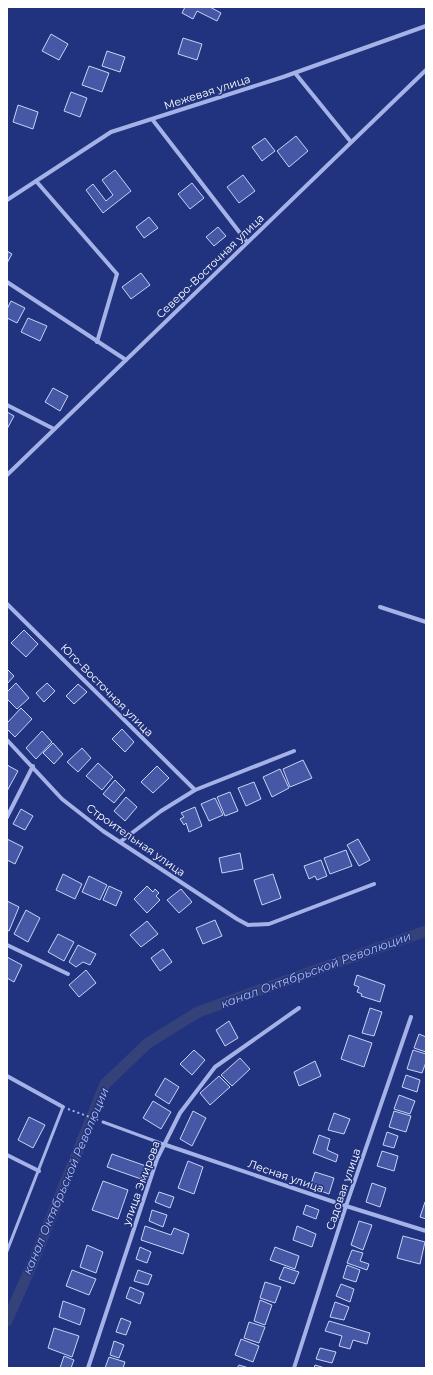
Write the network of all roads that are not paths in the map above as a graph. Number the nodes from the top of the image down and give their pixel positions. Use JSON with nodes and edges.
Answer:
{"nodes":[{"id":1,"x":426,"y":26,"type":"edge"},
{"id":2,"x":426,"y":70,"type":"edge"},
{"id":3,"x":295,"y":73,"type":"junction"},
{"id":4,"x":152,"y":119,"type":"junction"},
{"id":5,"x":351,"y":142,"type":"junction"},
{"id":6,"x":36,"y":182,"type":"junction"},
{"id":7,"x":7,"y":200,"type":"edge"},
{"id":8,"x":248,"y":242,"type":"junction"},
{"id":9,"x":7,"y":282,"type":"edge"},
{"id":10,"x":97,"y":342,"type":"junction"},
{"id":11,"x":126,"y":360,"type":"junction"},
{"id":12,"x":7,"y":405,"type":"edge"},
{"id":13,"x":54,"y":429,"type":"junction"},
{"id":14,"x":7,"y":474,"type":"edge"},
{"id":15,"x":7,"y":604,"type":"edge"},
{"id":16,"x":380,"y":607,"type":"dead end"},
{"id":17,"x":426,"y":622,"type":"edge"},
{"id":18,"x":7,"y":740,"type":"edge"},
{"id":19,"x":294,"y":751,"type":"dead end"},
{"id":20,"x":32,"y":766,"type":"junction"},
{"id":21,"x":195,"y":790,"type":"junction"},
{"id":22,"x":7,"y":817,"type":"edge"},
{"id":23,"x":120,"y":842,"type":"junction"},
{"id":24,"x":374,"y":884,"type":"dead end"},
{"id":25,"x":7,"y":945,"type":"edge"},
{"id":26,"x":68,"y":974,"type":"dead end"},
{"id":27,"x":299,"y":1008,"type":"dead end"},
{"id":28,"x":411,"y":1017,"type":"dead end"},
{"id":29,"x":7,"y":1076,"type":"edge"},
{"id":30,"x":63,"y":1107,"type":"joint"},
{"id":31,"x":103,"y":1122,"type":"road end"},
{"id":32,"x":163,"y":1144,"type":"junction"},
{"id":33,"x":7,"y":1155,"type":"edge"},
{"id":34,"x":39,"y":1171,"type":"junction"},
{"id":35,"x":346,"y":1206,"type":"junction"},
{"id":36,"x":426,"y":1231,"type":"edge"},
{"id":37,"x":7,"y":1251,"type":"edge"},
{"id":38,"x":88,"y":1368,"type":"edge"},
{"id":39,"x":294,"y":1368,"type":"edge"}],
"edges":[{"from":1,"to":3,"type":"street","name":"Межевая улица"},
{"from":2,"to":5,"type":"street","name":"Северо-Восточная улица"},
{"from":3,"to":4,"type":"street","name":"Межевая улица"},
{"from":3,"to":5,"type":"street"},
{"from":4,"to":6,"type":"street","name":"Межевая улица"},
{"from":4,"to":8,"type":"street"},
{"from":5,"to":8,"type":"street","name":"Северо-Восточная улица"},
{"from":6,"to":7,"type":"street","name":"Межевая улица"},
{"from":6,"to":10,"type":"street"},
{"from":8,"to":11,"type":"street","name":"Северо-Восточная улица"},
{"from":9,"to":10,"type":"street"},
{"from":10,"to":11,"type":"street"},
{"from":11,"to":13,"type":"street","name":"Северо-Восточная улица"},
{"from":12,"to":13,"type":"street"},
{"from":13,"to":14,"type":"street","name":"Северо-Восточная улица"},
{"from":15,"to":21,"type":"street","name":"Юго-Восточная улица"},
{"from":16,"to":17,"type":"street"},
{"from":18,"to":20,"type":"street","name":"Строительная улица"},
{"from":19,"to":21,"type":"street"},
{"from":20,"to":22,"type":"street"},
{"from":20,"to":23,"type":"street","name":"Строительная улица"},
{"from":21,"to":23,"type":"street"},
{"from":23,"to":24,"type":"street","name":"Строительная улица"},
{"from":25,"to":26,"type":"street"},
{"from":27,"to":32,"type":"street","name":"улица Эмирова"},
{"from":28,"to":35,"type":"street","name":"Садовая улица"},
{"from":29,"to":30,"type":"street"},
{"from":30,"to":34,"type":"lane"},
{"from":31,"to":32,"type":"lane"},
{"from":32,"to":35,"type":"street","name":"Лесная улица"},
{"from":32,"to":38,"type":"street","name":"улица Эмирова"},
{"from":33,"to":34,"type":"street"},
{"from":34,"to":37,"type":"lane"},
{"from":35,"to":36,"type":"street","name":"Лесная улица"},
{"from":35,"to":39,"type":"street","name":"Садовая улица"}]}
